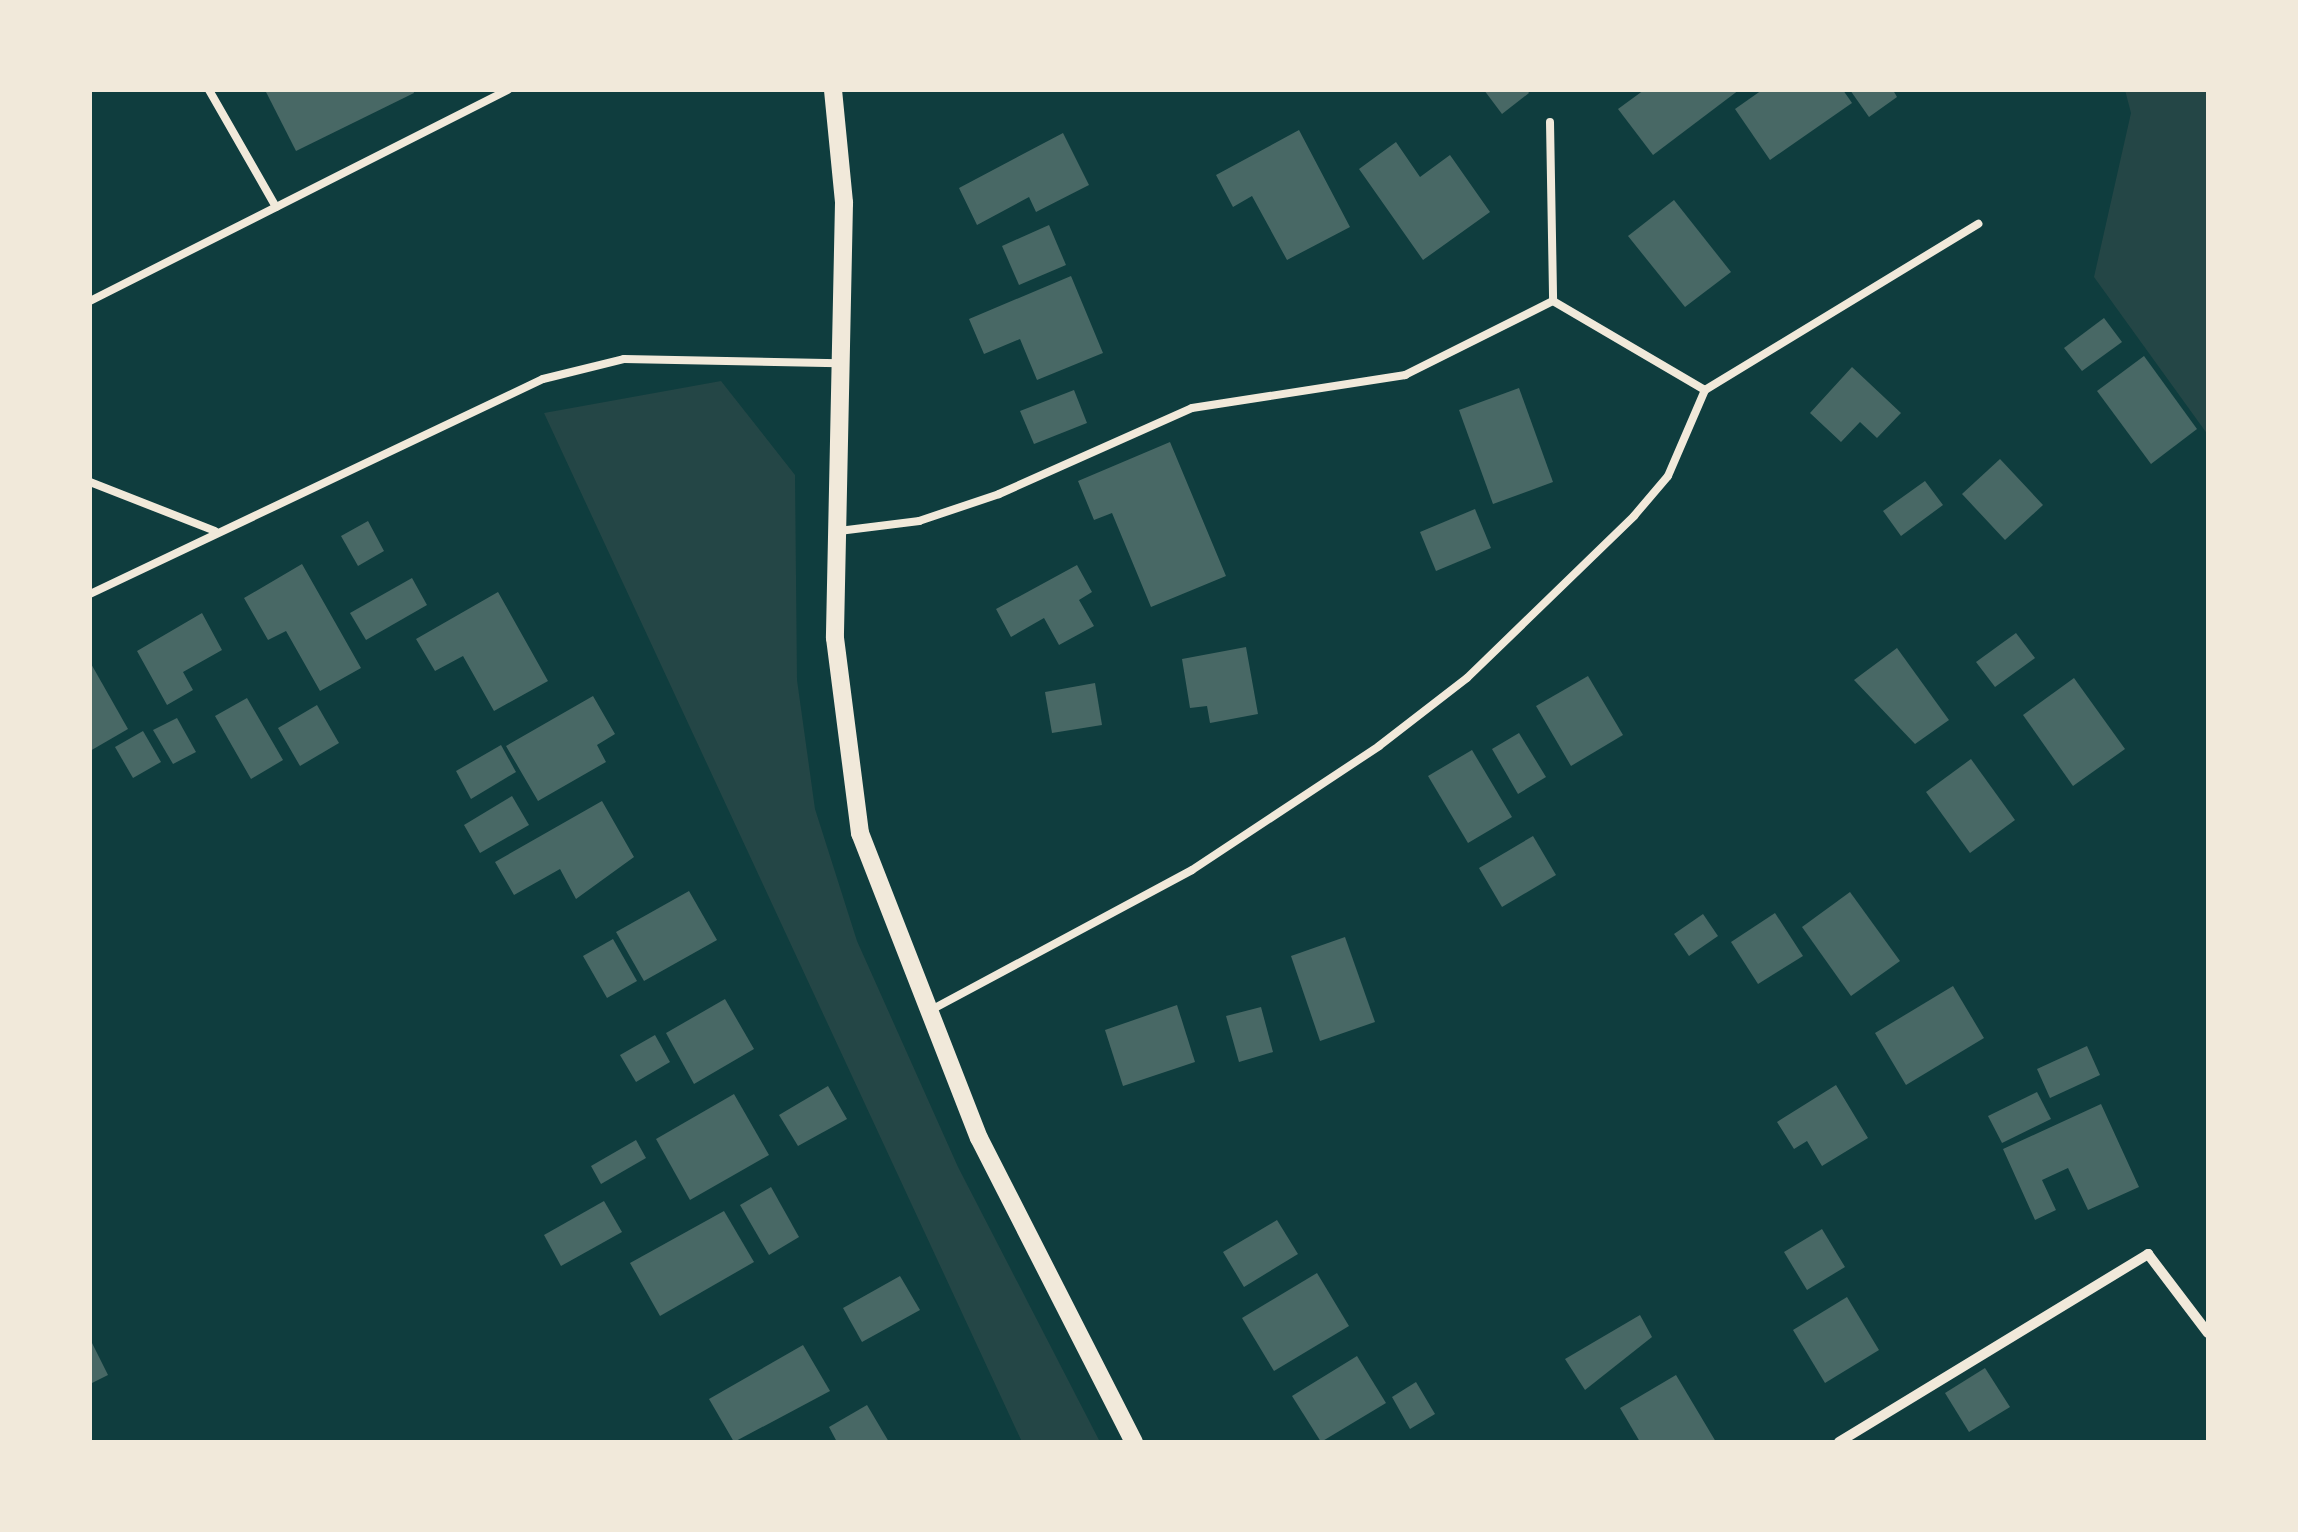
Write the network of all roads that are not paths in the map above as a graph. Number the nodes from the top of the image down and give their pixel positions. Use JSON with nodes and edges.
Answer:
{"nodes":[{"id":1,"x":208,"y":90,"type":"edge"},
{"id":2,"x":508,"y":90,"type":"edge"},
{"id":3,"x":833,"y":90,"type":"edge"},
{"id":4,"x":1550,"y":122,"type":"dead end"},
{"id":5,"x":276,"y":207,"type":"junction"},
{"id":6,"x":1978,"y":224,"type":"dead end"},
{"id":7,"x":90,"y":301,"type":"edge"},
{"id":8,"x":1553,"y":301,"type":"junction"},
{"id":9,"x":843,"y":364,"type":"junction"},
{"id":10,"x":1705,"y":390,"type":"junction"},
{"id":11,"x":90,"y":482,"type":"edge"},
{"id":12,"x":215,"y":531,"type":"junction"},
{"id":13,"x":838,"y":531,"type":"junction"},
{"id":14,"x":90,"y":594,"type":"edge"},
{"id":15,"x":924,"y":1014,"type":"junction"},
{"id":16,"x":2208,"y":1333,"type":"edge"},
{"id":17,"x":1134,"y":1442,"type":"edge"},
{"id":18,"x":1840,"y":1442,"type":"edge"}],
"edges":[{"from":1,"to":5,"type":"lane"},
{"from":2,"to":5,"type":"lane"},
{"from":3,"to":9,"type":"street"},
{"from":4,"to":8,"type":"lane"},
{"from":5,"to":7,"type":"lane"},
{"from":6,"to":10,"type":"lane"},
{"from":8,"to":10,"type":"lane"},
{"from":8,"to":13,"type":"lane"},
{"from":9,"to":12,"type":"lane"},
{"from":9,"to":13,"type":"street"},
{"from":10,"to":15,"type":"lane"},
{"from":11,"to":12,"type":"lane"},
{"from":12,"to":14,"type":"lane"},
{"from":13,"to":15,"type":"street"},
{"from":15,"to":17,"type":"street"},
{"from":16,"to":18,"type":"street"}]}
